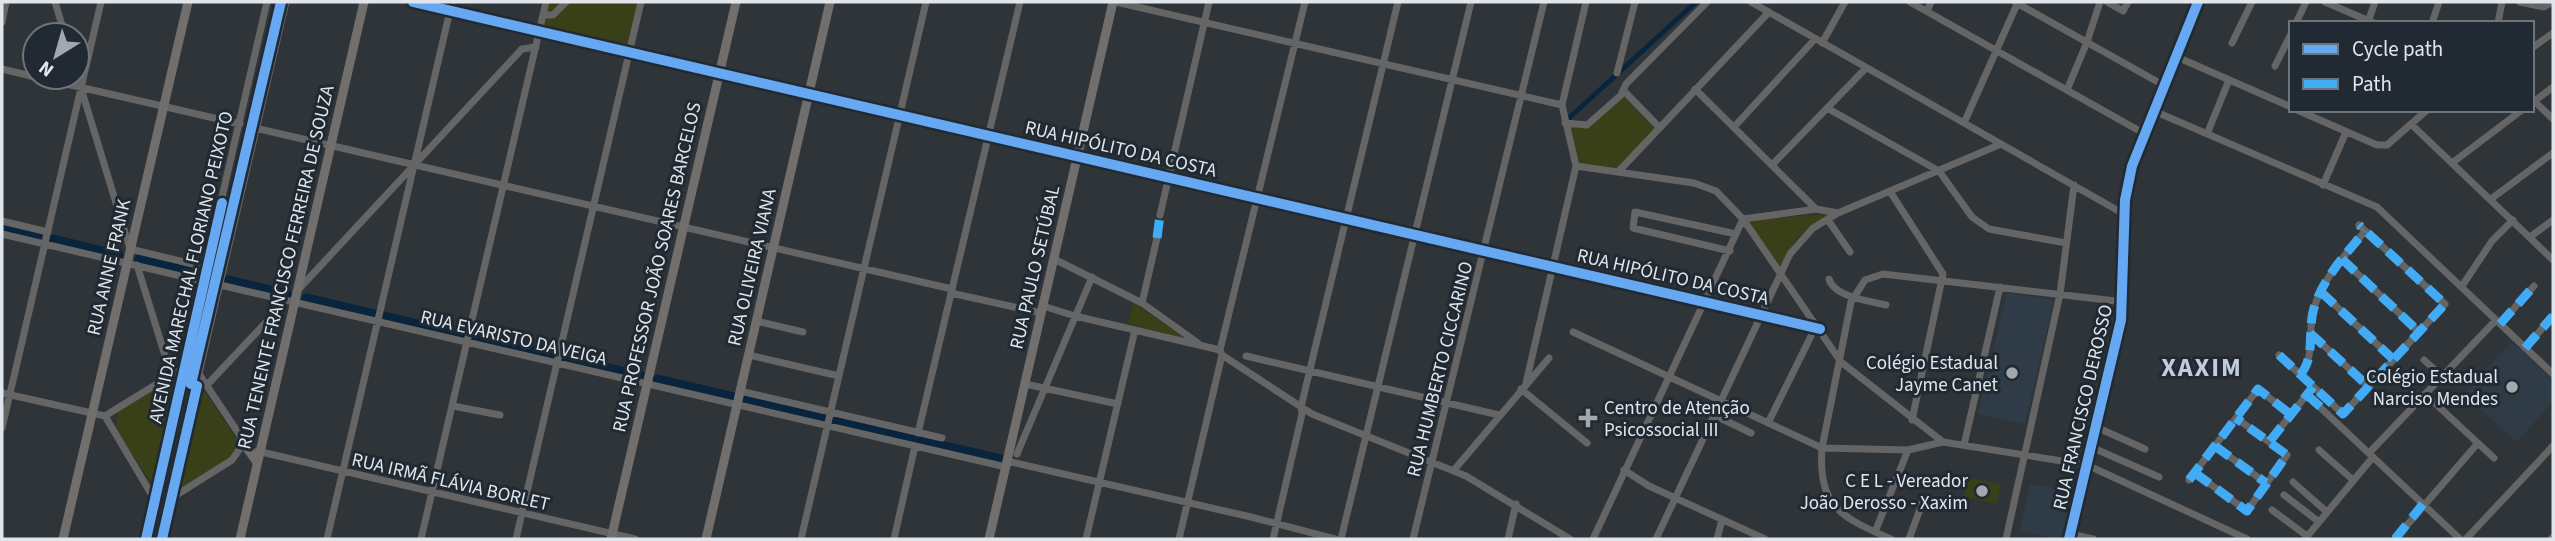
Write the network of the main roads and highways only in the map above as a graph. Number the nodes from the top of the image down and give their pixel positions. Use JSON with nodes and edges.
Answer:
{"nodes":[{"id":1,"x":188,"y":2,"type":"edge"},
{"id":2,"x":364,"y":2,"type":"edge"},
{"id":3,"x":736,"y":2,"type":"edge"},
{"id":4,"x":830,"y":2,"type":"edge"},
{"id":5,"x":1115,"y":2,"type":"edge"},
{"id":6,"x":2198,"y":2,"type":"edge"},
{"id":7,"x":242,"y":440,"type":"road end"},
{"id":8,"x":259,"y":457,"type":"junction"},
{"id":9,"x":2070,"y":536,"type":"edge"},
{"id":10,"x":612,"y":537,"type":"edge"},
{"id":11,"x":63,"y":539,"type":"edge"},
{"id":12,"x":240,"y":539,"type":"edge"},
{"id":13,"x":706,"y":539,"type":"edge"},
{"id":14,"x":989,"y":539,"type":"edge"}],
"edges":[{"from":1,"to":11,"type":"main road","name":"RUA ANNE FRANK"},
{"from":2,"to":8,"type":"main road","name":"RUA TENENTE FRANCISCO FERREIRA DE SOUZA"},
{"from":3,"to":10,"type":"main road","name":"RUA PROFESSOR JOÃO SOARES BARCELOS"},
{"from":4,"to":13,"type":"main road","name":"RUA OLIVEIRA VIANA"},
{"from":5,"to":14,"type":"main road","name":"RUA PAULO SETÚBAL"},
{"from":6,"to":9,"type":"main road","name":"RUA FRANCISCO DEROSSO"},
{"from":7,"to":8,"type":"main road"},
{"from":8,"to":12,"type":"main road","name":"RUA TENENTE FRANCISCO FERREIRA DE SOUZA"}]}
